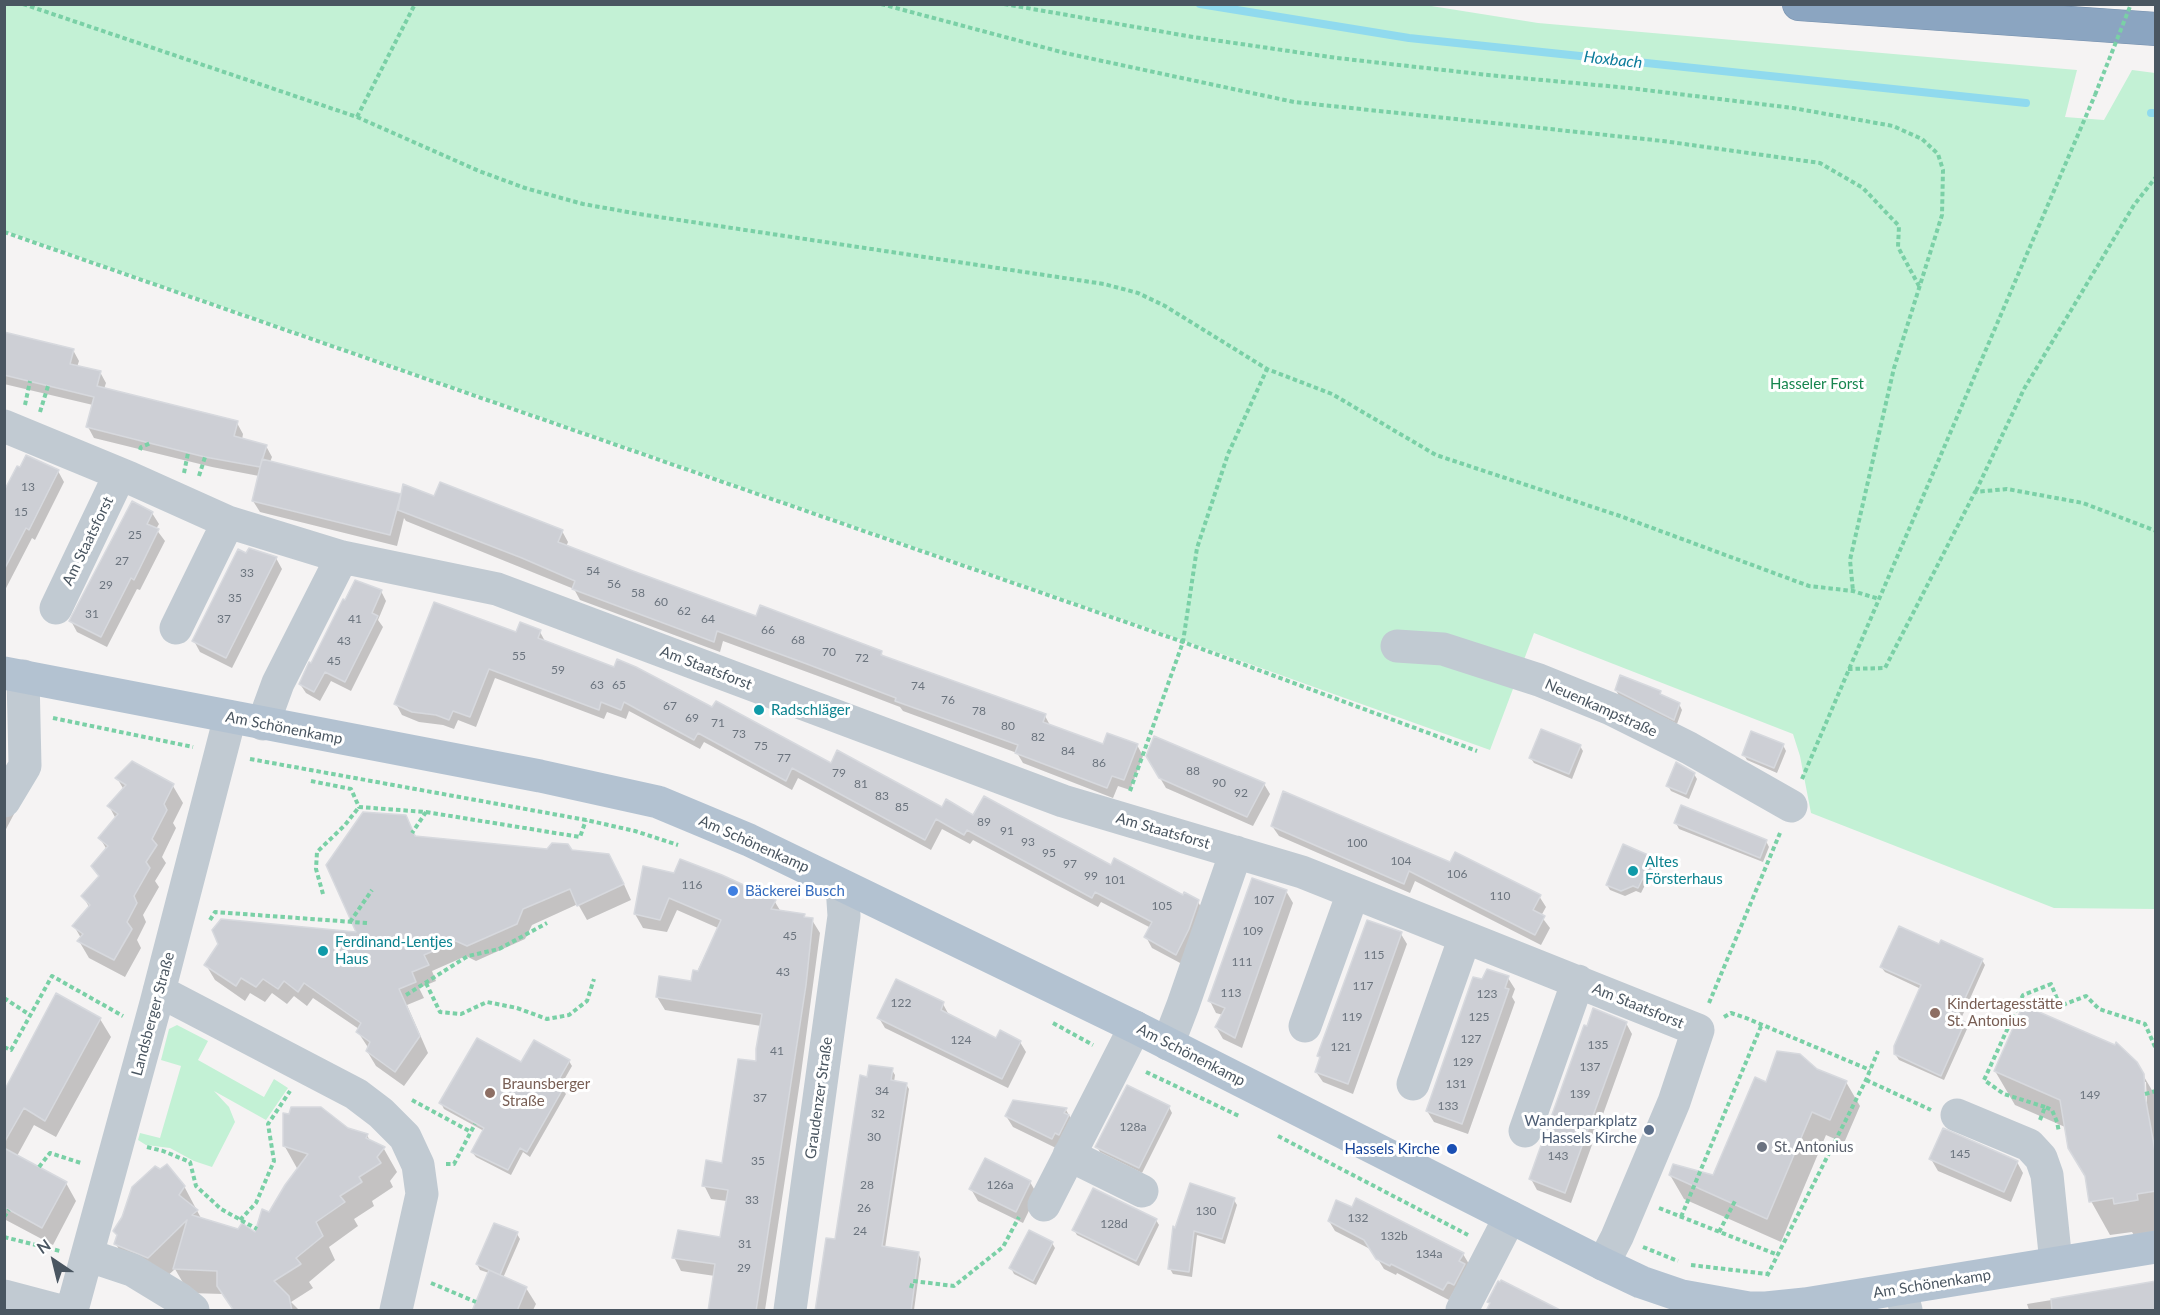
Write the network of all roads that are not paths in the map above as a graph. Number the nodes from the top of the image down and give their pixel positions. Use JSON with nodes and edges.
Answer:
{"nodes":[{"id":1,"x":1799,"y":4,"type":"edge"},
{"id":2,"x":2156,"y":29,"type":"edge"},
{"id":3,"x":7,"y":433,"type":"edge"},
{"id":4,"x":120,"y":474,"type":"junction"},
{"id":5,"x":228,"y":522,"type":"junction"},
{"id":6,"x":342,"y":558,"type":"junction"},
{"id":7,"x":56,"y":608,"type":"dead end"},
{"id":8,"x":176,"y":628,"type":"dead end"},
{"id":9,"x":1397,"y":646,"type":"dead end"},
{"id":10,"x":14,"y":674,"type":"edge"},
{"id":11,"x":230,"y":717,"type":"junction"},
{"id":12,"x":263,"y":724,"type":"junction"},
{"id":13,"x":4,"y":801,"type":"edge"},
{"id":14,"x":1791,"y":806,"type":"dead end"},
{"id":15,"x":1236,"y":852,"type":"junction"},
{"id":16,"x":842,"y":885,"type":"junction"},
{"id":17,"x":1353,"y":893,"type":"junction"},
{"id":18,"x":1465,"y":937,"type":"junction"},
{"id":19,"x":1578,"y":981,"type":"junction"},
{"id":20,"x":159,"y":991,"type":"junction"},
{"id":21,"x":1305,"y":1026,"type":"dead end"},
{"id":22,"x":1135,"y":1027,"type":"junction"},
{"id":23,"x":1168,"y":1044,"type":"junction"},
{"id":24,"x":1413,"y":1084,"type":"dead end"},
{"id":25,"x":1957,"y":1115,"type":"road end"},
{"id":26,"x":1525,"y":1131,"type":"dead end"},
{"id":27,"x":1069,"y":1155,"type":"junction"},
{"id":28,"x":1142,"y":1191,"type":"dead end"},
{"id":29,"x":1044,"y":1205,"type":"road end"},
{"id":30,"x":1509,"y":1217,"type":"junction"},
{"id":31,"x":2156,"y":1247,"type":"edge"},
{"id":32,"x":87,"y":1258,"type":"junction"},
{"id":33,"x":2056,"y":1263,"type":"junction"},
{"id":34,"x":1603,"y":1264,"type":"junction"},
{"id":35,"x":4,"y":1296,"type":"edge"},
{"id":36,"x":1903,"y":1300,"type":"edge"},
{"id":37,"x":1689,"y":1303,"type":"edge"},
{"id":38,"x":1790,"y":1308,"type":"edge"},
{"id":39,"x":57,"y":1311,"type":"edge"},
{"id":40,"x":72,"y":1311,"type":"edge"},
{"id":41,"x":193,"y":1311,"type":"edge"},
{"id":42,"x":396,"y":1311,"type":"edge"},
{"id":43,"x":790,"y":1311,"type":"edge"},
{"id":44,"x":1462,"y":1311,"type":"edge"}],
"edges":[{"from":1,"to":2,"type":"highway"},
{"from":3,"to":4,"type":"street","name":"Am Staatsforst"},
{"from":4,"to":5,"type":"street","name":"Am Staatsforst"},
{"from":4,"to":7,"type":"street","name":"Am Staatsforst"},
{"from":5,"to":6,"type":"street","name":"Am Staatsforst"},
{"from":5,"to":8,"type":"street"},
{"from":6,"to":12,"type":"street"},
{"from":6,"to":15,"type":"street","name":"Am Staatsforst"},
{"from":9,"to":14,"type":"street","name":"Neuenkampstraße"},
{"from":10,"to":11,"type":"main road","name":"Am Schönenkamp"},
{"from":10,"to":13,"type":"street"},
{"from":11,"to":12,"type":"main road","name":"Am Schönenkamp"},
{"from":11,"to":20,"type":"street","name":"Landsberger Straße"},
{"from":12,"to":16,"type":"main road","name":"Am Schönenkamp"},
{"from":15,"to":17,"type":"street","name":"Am Staatsforst"},
{"from":15,"to":23,"type":"street"},
{"from":16,"to":22,"type":"main road","name":"Am Schönenkamp"},
{"from":16,"to":43,"type":"street","name":"Graudenzer Straße"},
{"from":17,"to":18,"type":"street","name":"Am Staatsforst"},
{"from":17,"to":21,"type":"street"},
{"from":18,"to":19,"type":"street","name":"Am Staatsforst"},
{"from":18,"to":24,"type":"street"},
{"from":19,"to":26,"type":"street","name":"Am Staatsforst"},
{"from":19,"to":34,"type":"street","name":"Am Staatsforst"},
{"from":20,"to":32,"type":"street","name":"Landsberger Straße"},
{"from":20,"to":42,"type":"street"},
{"from":22,"to":23,"type":"main road","name":"Am Schönenkamp"},
{"from":22,"to":27,"type":"street"},
{"from":23,"to":30,"type":"main road","name":"Am Schönenkamp"},
{"from":25,"to":33,"type":"street"},
{"from":27,"to":28,"type":"street"},
{"from":27,"to":29,"type":"street"},
{"from":30,"to":34,"type":"main road","name":"Am Schönenkamp"},
{"from":30,"to":44,"type":"street"},
{"from":31,"to":33,"type":"main road","name":"Am Schönenkamp"},
{"from":32,"to":40,"type":"street","name":"Landsberger Straße"},
{"from":32,"to":41,"type":"street"},
{"from":33,"to":36,"type":"main road","name":"Am Schönenkamp"},
{"from":34,"to":37,"type":"main road","name":"Am Schönenkamp"},
{"from":35,"to":39,"type":"street"},
{"from":36,"to":38,"type":"main road","name":"Am Schönenkamp"},
{"from":37,"to":38,"type":"main road","name":"Am Schönenkamp"}]}
